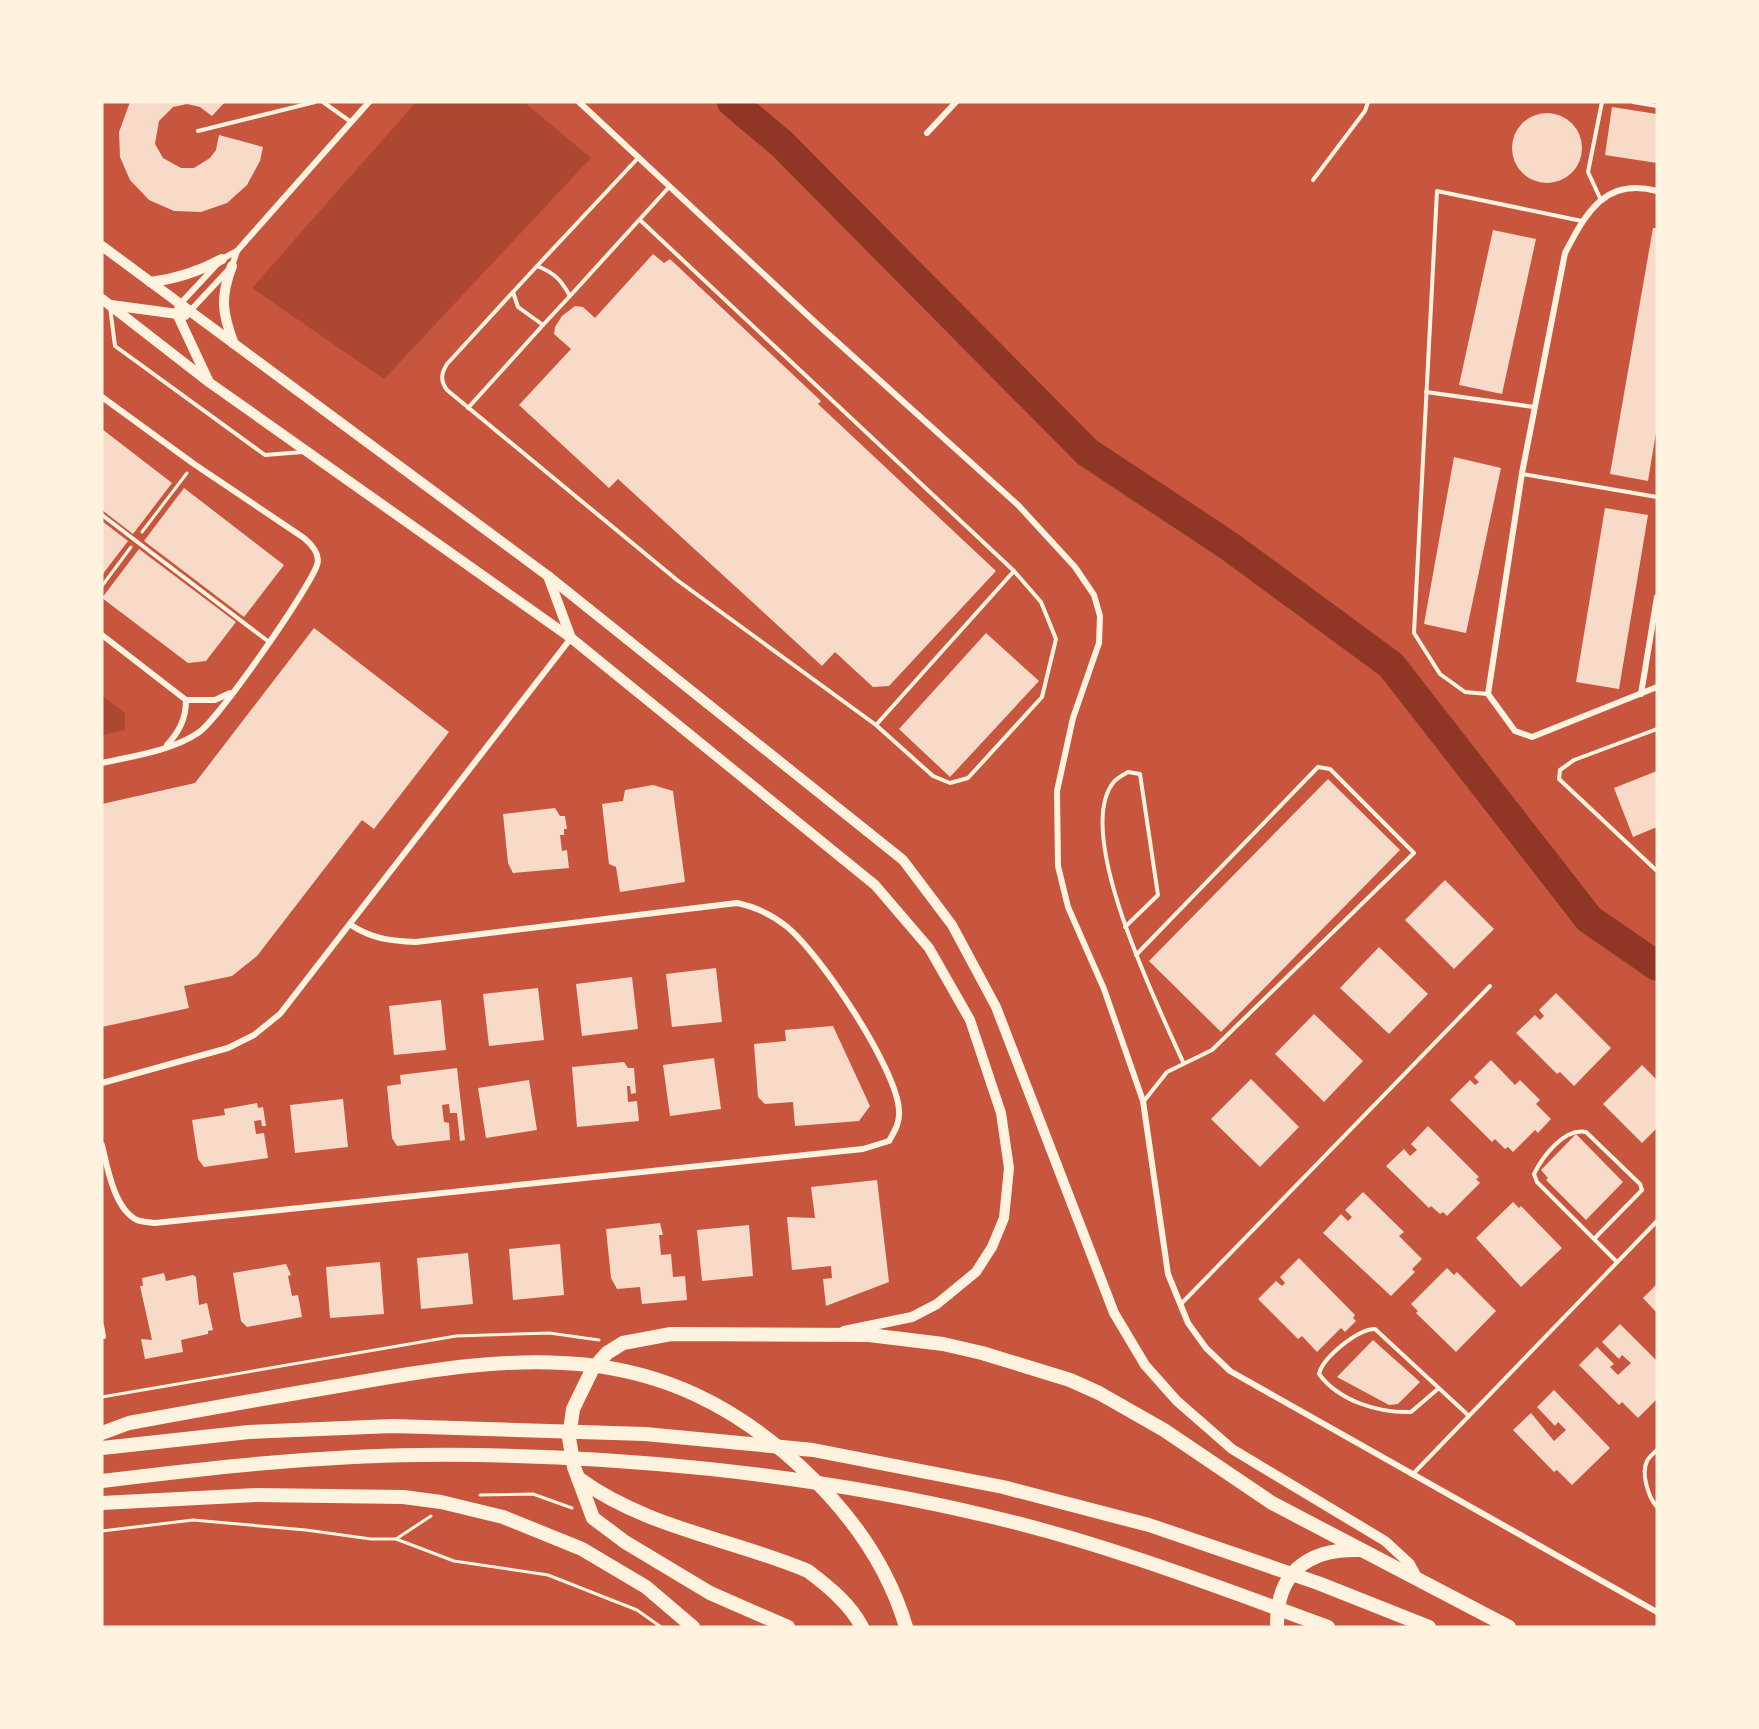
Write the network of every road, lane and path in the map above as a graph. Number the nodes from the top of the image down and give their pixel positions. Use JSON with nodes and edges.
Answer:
{"nodes":[{"id":1,"x":315,"y":102,"type":"edge"},
{"id":2,"x":323,"y":102,"type":"edge"},
{"id":3,"x":369,"y":102,"type":"edge"},
{"id":4,"x":579,"y":102,"type":"edge"},
{"id":5,"x":956,"y":102,"type":"edge"},
{"id":6,"x":1368,"y":102,"type":"edge"},
{"id":7,"x":1602,"y":102,"type":"edge"},
{"id":8,"x":1634,"y":102,"type":"edge"},
{"id":9,"x":1657,"y":106,"type":"edge"},
{"id":10,"x":351,"y":122,"type":"junction"},
{"id":11,"x":198,"y":131,"type":"dead end"},
{"id":12,"x":927,"y":133,"type":"dead end"},
{"id":13,"x":640,"y":157,"type":"junction"},
{"id":14,"x":1313,"y":180,"type":"dead end"},
{"id":15,"x":670,"y":186,"type":"junction"},
{"id":16,"x":1657,"y":191,"type":"edge"},
{"id":17,"x":1600,"y":198,"type":"junction"},
{"id":18,"x":640,"y":220,"type":"junction"},
{"id":19,"x":1582,"y":221,"type":"junction"},
{"id":20,"x":102,"y":246,"type":"edge"},
{"id":21,"x":237,"y":251,"type":"junction"},
{"id":22,"x":222,"y":259,"type":"junction"},
{"id":23,"x":232,"y":266,"type":"junction"},
{"id":24,"x":537,"y":266,"type":"junction"},
{"id":25,"x":150,"y":282,"type":"junction"},
{"id":26,"x":513,"y":292,"type":"junction"},
{"id":27,"x":570,"y":296,"type":"junction"},
{"id":28,"x":106,"y":302,"type":"edge"},
{"id":29,"x":180,"y":304,"type":"junction"},
{"id":30,"x":190,"y":311,"type":"junction"},
{"id":31,"x":178,"y":316,"type":"junction"},
{"id":32,"x":543,"y":325,"type":"junction"},
{"id":33,"x":234,"y":344,"type":"junction"},
{"id":34,"x":210,"y":383,"type":"junction"},
{"id":35,"x":1426,"y":392,"type":"junction"},
{"id":36,"x":102,"y":397,"type":"edge"},
{"id":37,"x":1534,"y":407,"type":"junction"},
{"id":38,"x":468,"y":408,"type":"junction"},
{"id":39,"x":307,"y":451,"type":"junction"},
{"id":40,"x":194,"y":464,"type":"junction"},
{"id":41,"x":1522,"y":473,"type":"junction"},
{"id":42,"x":1657,"y":497,"type":"edge"},
{"id":43,"x":102,"y":515,"type":"edge"},
{"id":44,"x":136,"y":541,"type":"junction"},
{"id":45,"x":1014,"y":571,"type":"junction"},
{"id":46,"x":548,"y":576,"type":"junction"},
{"id":47,"x":102,"y":586,"type":"edge"},
{"id":48,"x":1657,"y":597,"type":"edge"},
{"id":49,"x":102,"y":634,"type":"edge"},
{"id":50,"x":571,"y":638,"type":"junction"},
{"id":51,"x":268,"y":642,"type":"junction"},
{"id":52,"x":1657,"y":687,"type":"edge"},
{"id":53,"x":231,"y":693,"type":"junction"},
{"id":54,"x":1488,"y":694,"type":"junction"},
{"id":55,"x":1641,"y":694,"type":"junction"},
{"id":56,"x":186,"y":700,"type":"junction"},
{"id":57,"x":876,"y":725,"type":"junction"},
{"id":58,"x":1657,"y":729,"type":"edge"},
{"id":59,"x":167,"y":746,"type":"junction"},
{"id":60,"x":102,"y":763,"type":"edge"},
{"id":61,"x":1657,"y":871,"type":"edge"},
{"id":62,"x":351,"y":925,"type":"junction"},
{"id":63,"x":1125,"y":927,"type":"junction"},
{"id":64,"x":1136,"y":955,"type":"junction"},
{"id":65,"x":1491,"y":986,"type":"dead end"},
{"id":66,"x":1183,"y":1062,"type":"junction"},
{"id":67,"x":102,"y":1083,"type":"edge"},
{"id":68,"x":1143,"y":1101,"type":"junction"},
{"id":69,"x":102,"y":1144,"type":"edge"},
{"id":70,"x":1657,"y":1221,"type":"edge"},
{"id":71,"x":1594,"y":1239,"type":"junction"},
{"id":72,"x":1618,"y":1262,"type":"junction"},
{"id":73,"x":1180,"y":1304,"type":"junction"},
{"id":74,"x":102,"y":1325,"type":"edge"},
{"id":75,"x":832,"y":1334,"type":"junction"},
{"id":76,"x":102,"y":1337,"type":"edge"},
{"id":77,"x":623,"y":1343,"type":"junction"},
{"id":78,"x":1439,"y":1388,"type":"junction"},
{"id":79,"x":102,"y":1397,"type":"edge"},
{"id":80,"x":1469,"y":1416,"type":"junction"},
{"id":81,"x":102,"y":1433,"type":"edge"},
{"id":82,"x":102,"y":1448,"type":"edge"},
{"id":83,"x":1657,"y":1450,"type":"edge"},
{"id":84,"x":1412,"y":1475,"type":"junction"},
{"id":85,"x":578,"y":1478,"type":"junction"},
{"id":86,"x":102,"y":1481,"type":"edge"},
{"id":87,"x":472,"y":1495,"type":"dead end"},
{"id":88,"x":102,"y":1503,"type":"edge"},
{"id":89,"x":1657,"y":1507,"type":"edge"},
{"id":90,"x":433,"y":1515,"type":"dead end"},
{"id":91,"x":593,"y":1518,"type":"junction"},
{"id":92,"x":102,"y":1531,"type":"edge"},
{"id":93,"x":396,"y":1539,"type":"junction"},
{"id":94,"x":1359,"y":1550,"type":"junction"},
{"id":95,"x":1418,"y":1579,"type":"junction"},
{"id":96,"x":1657,"y":1612,"type":"edge"},
{"id":97,"x":661,"y":1627,"type":"edge"},
{"id":98,"x":693,"y":1627,"type":"edge"},
{"id":99,"x":788,"y":1627,"type":"edge"},
{"id":100,"x":862,"y":1627,"type":"edge"},
{"id":101,"x":906,"y":1627,"type":"edge"},
{"id":102,"x":1277,"y":1627,"type":"edge"},
{"id":103,"x":1328,"y":1627,"type":"edge"},
{"id":104,"x":1429,"y":1627,"type":"edge"},
{"id":105,"x":1509,"y":1627,"type":"edge"}],
"edges":[{"from":1,"to":11,"type":"lane"},
{"from":2,"to":10,"type":"lane"},
{"from":3,"to":10,"type":"street"},
{"from":4,"to":13,"type":"street"},
{"from":5,"to":12,"type":"street"},
{"from":6,"to":14,"type":"lane"},
{"from":7,"to":17,"type":"lane"},
{"from":8,"to":9,"type":"lane"},
{"from":10,"to":21,"type":"street"},
{"from":13,"to":15,"type":"street"},
{"from":13,"to":24,"type":"lane"},
{"from":15,"to":18,"type":"lane"},
{"from":15,"to":68,"type":"street"},
{"from":16,"to":17,"type":"street"},
{"from":17,"to":19,"type":"street"},
{"from":18,"to":27,"type":"lane"},
{"from":18,"to":45,"type":"lane"},
{"from":19,"to":35,"type":"lane"},
{"from":19,"to":37,"type":"street"},
{"from":20,"to":25,"type":"main road"},
{"from":21,"to":22,"type":"street"},
{"from":21,"to":23,"type":"street"},
{"from":22,"to":25,"type":"main road"},
{"from":22,"to":29,"type":"street"},
{"from":23,"to":30,"type":"street"},
{"from":23,"to":33,"type":"main road"},
{"from":24,"to":26,"type":"lane"},
{"from":24,"to":27,"type":"lane"},
{"from":25,"to":29,"type":"main road"},
{"from":26,"to":32,"type":"lane"},
{"from":26,"to":38,"type":"lane"},
{"from":27,"to":32,"type":"lane"},
{"from":28,"to":31,"type":"main road"},
{"from":28,"to":34,"type":"main road"},
{"from":28,"to":39,"type":"lane"},
{"from":29,"to":30,"type":"main road"},
{"from":29,"to":31,"type":"main road"},
{"from":30,"to":31,"type":"main road"},
{"from":30,"to":33,"type":"main road"},
{"from":31,"to":34,"type":"main road"},
{"from":32,"to":38,"type":"lane"},
{"from":33,"to":46,"type":"main road"},
{"from":34,"to":39,"type":"main road"},
{"from":35,"to":37,"type":"lane"},
{"from":35,"to":54,"type":"lane"},
{"from":36,"to":40,"type":"street"},
{"from":37,"to":41,"type":"street"},
{"from":38,"to":57,"type":"lane"},
{"from":39,"to":50,"type":"main road"},
{"from":40,"to":44,"type":"path"},
{"from":40,"to":51,"type":"street"},
{"from":41,"to":42,"type":"lane"},
{"from":41,"to":54,"type":"street"},
{"from":43,"to":44,"type":"lane"},
{"from":44,"to":47,"type":"path"},
{"from":44,"to":51,"type":"lane"},
{"from":45,"to":57,"type":"lane"},
{"from":45,"to":57,"type":"lane"},
{"from":46,"to":50,"type":"main road"},
{"from":46,"to":95,"type":"main road"},
{"from":48,"to":55,"type":"street"},
{"from":49,"to":56,"type":"street"},
{"from":50,"to":62,"type":"street"},
{"from":50,"to":75,"type":"main road"},
{"from":51,"to":53,"type":"street"},
{"from":52,"to":55,"type":"street"},
{"from":53,"to":56,"type":"street"},
{"from":53,"to":59,"type":"street"},
{"from":54,"to":55,"type":"street"},
{"from":56,"to":59,"type":"street"},
{"from":58,"to":61,"type":"lane"},
{"from":59,"to":60,"type":"street"},
{"from":62,"to":67,"type":"street"},
{"from":62,"to":69,"type":"street"},
{"from":63,"to":63,"type":"lane"},
{"from":63,"to":64,"type":"lane"},
{"from":64,"to":66,"type":"lane"},
{"from":64,"to":66,"type":"lane"},
{"from":65,"to":73,"type":"lane"},
{"from":66,"to":68,"type":"lane"},
{"from":68,"to":73,"type":"street"},
{"from":70,"to":72,"type":"lane"},
{"from":71,"to":71,"type":"lane"},
{"from":71,"to":72,"type":"lane"},
{"from":72,"to":80,"type":"lane"},
{"from":73,"to":84,"type":"street"},
{"from":74,"to":76,"type":"lane"},
{"from":75,"to":77,"type":"highway"},
{"from":75,"to":94,"type":"highway"},
{"from":77,"to":79,"type":"path"},
{"from":77,"to":85,"type":"highway"},
{"from":78,"to":78,"type":"lane"},
{"from":78,"to":80,"type":"lane"},
{"from":80,"to":84,"type":"lane"},
{"from":81,"to":101,"type":"highway"},
{"from":82,"to":104,"type":"highway"},
{"from":83,"to":89,"type":"lane"},
{"from":84,"to":96,"type":"street"},
{"from":85,"to":91,"type":"highway"},
{"from":85,"to":100,"type":"highway"},
{"from":86,"to":103,"type":"highway"},
{"from":87,"to":91,"type":"path"},
{"from":88,"to":98,"type":"highway"},
{"from":90,"to":93,"type":"path"},
{"from":91,"to":99,"type":"highway"},
{"from":92,"to":93,"type":"path"},
{"from":93,"to":97,"type":"path"},
{"from":94,"to":95,"type":"highway"},
{"from":94,"to":102,"type":"highway"},
{"from":95,"to":105,"type":"highway"}]}
